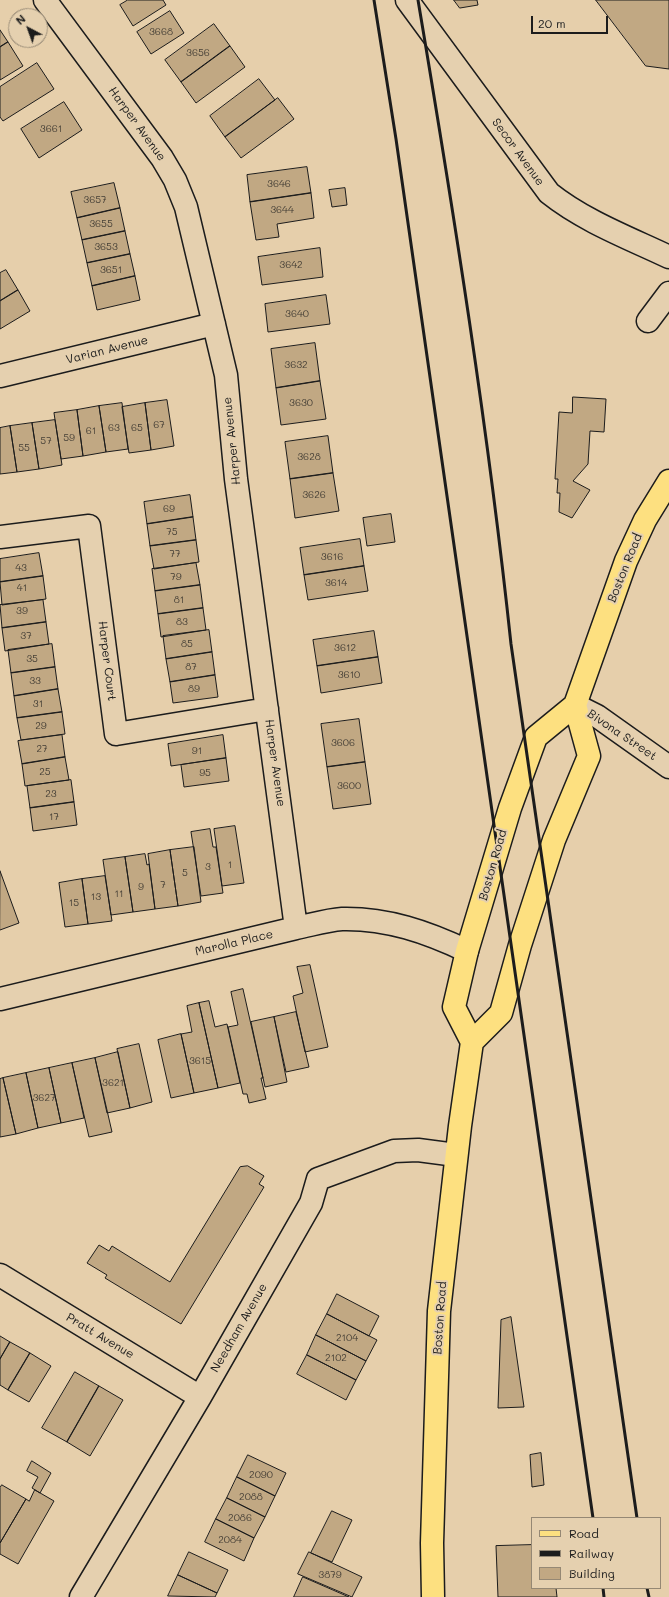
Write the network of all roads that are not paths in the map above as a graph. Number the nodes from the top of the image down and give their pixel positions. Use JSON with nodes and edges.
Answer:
{"nodes":[{"id":1,"x":45,"y":0,"type":"edge"},
{"id":2,"x":407,"y":0,"type":"edge"},
{"id":3,"x":669,"y":257,"type":"edge"},
{"id":4,"x":669,"y":293,"type":"edge"},
{"id":5,"x":648,"y":321,"type":"dead end"},
{"id":6,"x":214,"y":324,"type":"junction"},
{"id":7,"x":0,"y":376,"type":"edge"},
{"id":8,"x":669,"y":481,"type":"edge"},
{"id":9,"x":0,"y":538,"type":"edge"},
{"id":10,"x":575,"y":705,"type":"junction"},
{"id":11,"x":268,"y":709,"type":"junction"},
{"id":12,"x":669,"y":767,"type":"edge"},
{"id":13,"x":296,"y":928,"type":"junction"},
{"id":14,"x":467,"y":951,"type":"junction"},
{"id":15,"x":0,"y":999,"type":"edge"},
{"id":16,"x":472,"y":1042,"type":"junction"},
{"id":17,"x":456,"y":1155,"type":"junction"},
{"id":18,"x":0,"y":1275,"type":"edge"},
{"id":19,"x":200,"y":1397,"type":"junction"},
{"id":20,"x":80,"y":1597,"type":"edge"},
{"id":21,"x":433,"y":1597,"type":"edge"}],
"edges":[{"from":1,"to":6,"type":"street","name":"Harper Avenue"},
{"from":2,"to":3,"type":"street","name":"Secor Avenue"},
{"from":4,"to":5,"type":"street"},
{"from":6,"to":7,"type":"street","name":"Varian Avenue"},
{"from":6,"to":11,"type":"street","name":"Harper Avenue"},
{"from":8,"to":10,"type":"main road","name":"Boston Road"},
{"from":9,"to":11,"type":"street","name":"Harper Court"},
{"from":10,"to":12,"type":"street","name":"Bivona Street"},
{"from":10,"to":14,"type":"main road","name":"Boston Road"},
{"from":10,"to":16,"type":"main road"},
{"from":11,"to":13,"type":"street","name":"Harper Avenue"},
{"from":13,"to":14,"type":"street","name":"Marolla Place"},
{"from":13,"to":15,"type":"street","name":"Marolla Place"},
{"from":14,"to":16,"type":"main road","name":"Boston Road"},
{"from":16,"to":17,"type":"main road","name":"Boston Road"},
{"from":17,"to":19,"type":"street","name":"Needham Avenue"},
{"from":17,"to":21,"type":"main road","name":"Boston Road"},
{"from":18,"to":19,"type":"street","name":"Pratt Avenue"},
{"from":19,"to":20,"type":"street","name":"Needham Avenue"}]}
